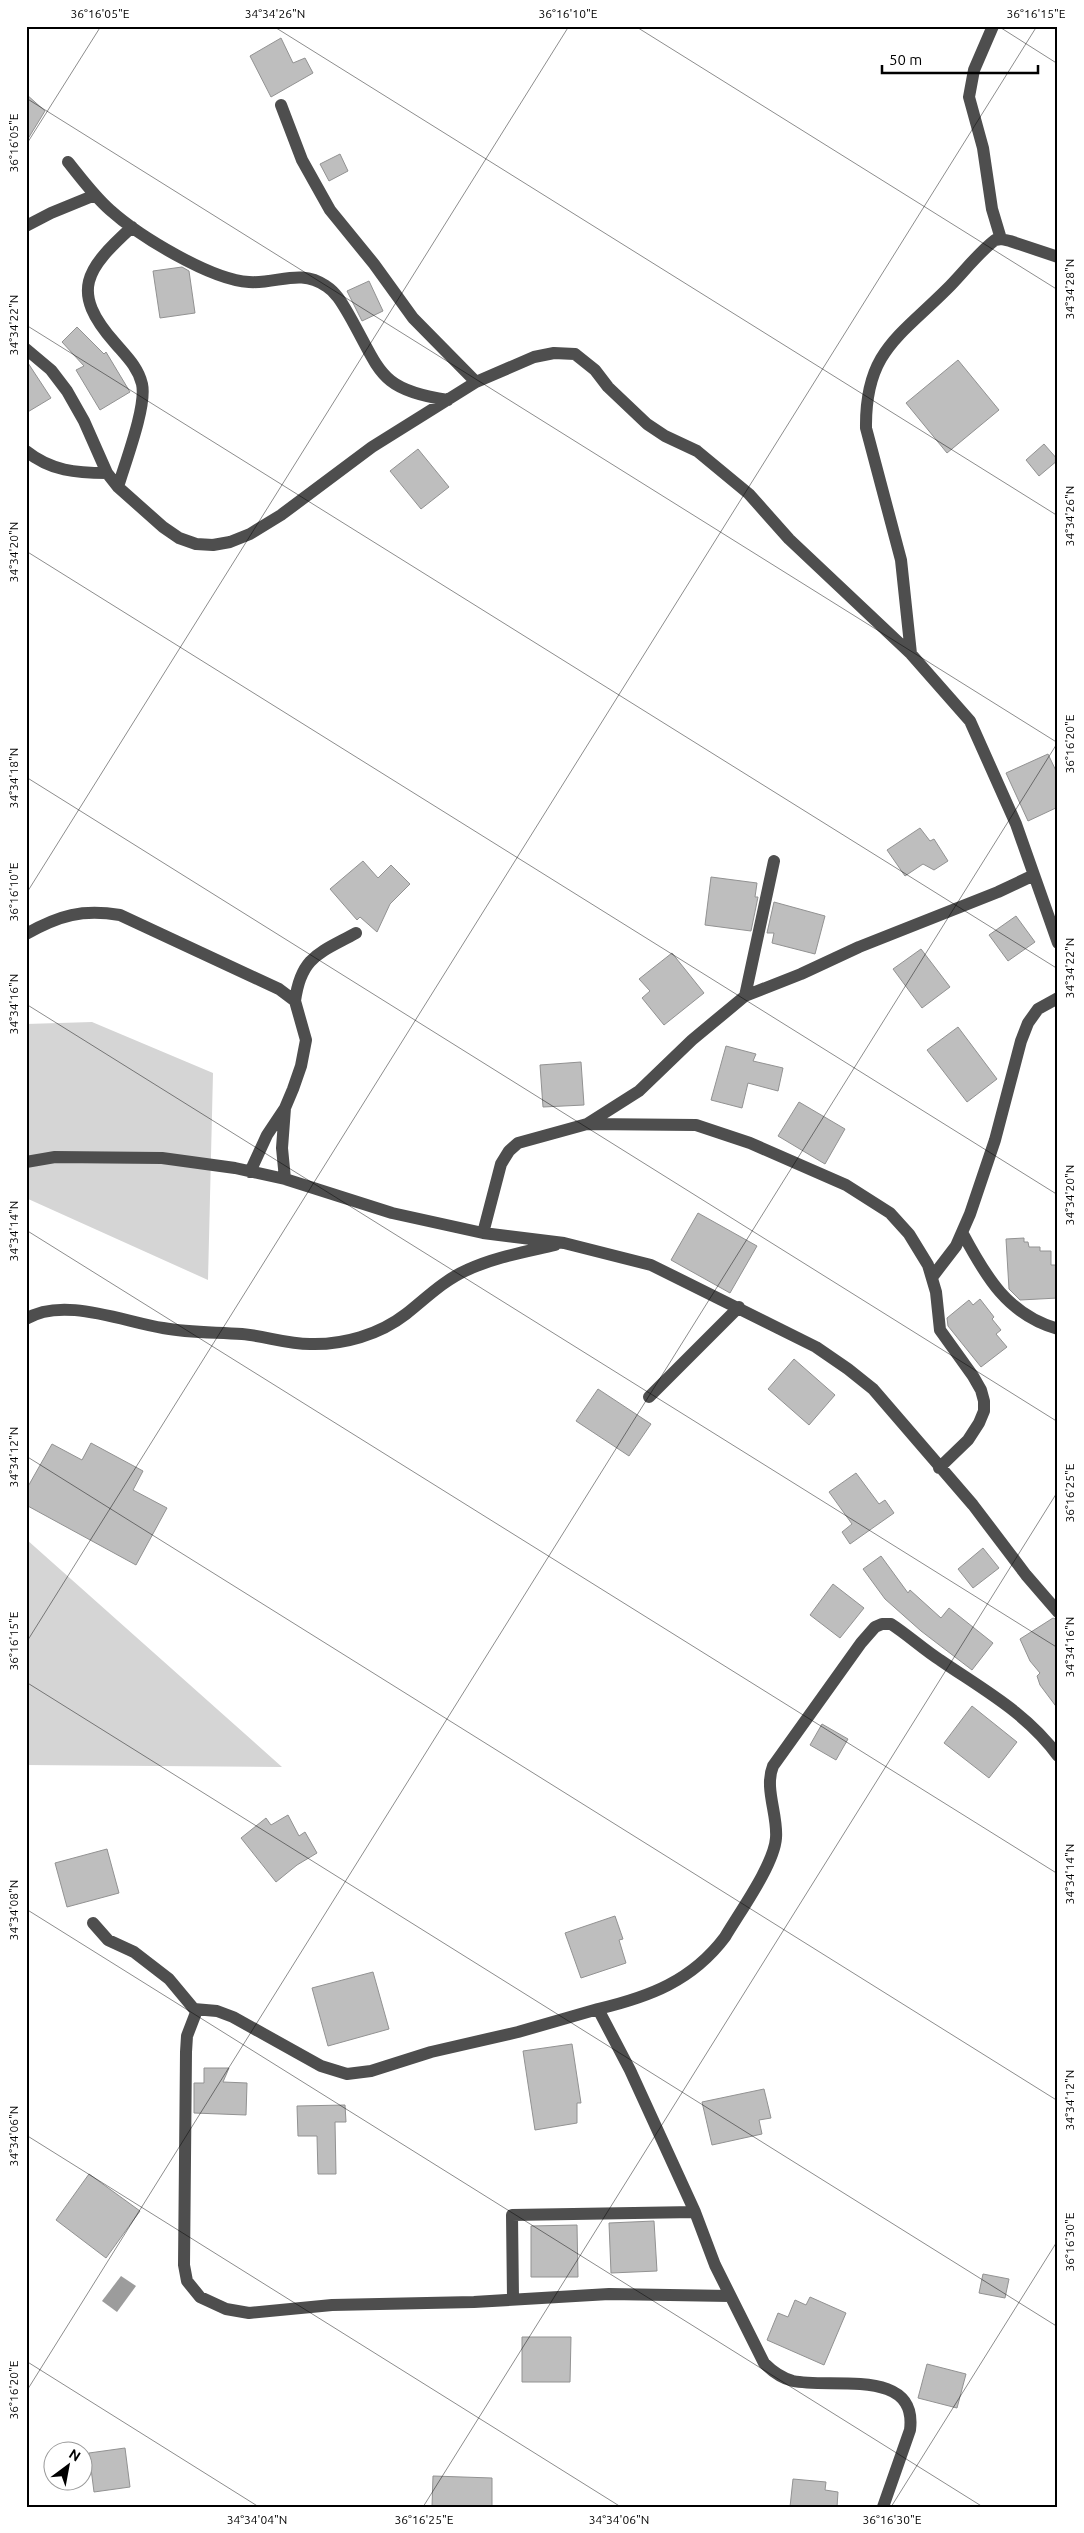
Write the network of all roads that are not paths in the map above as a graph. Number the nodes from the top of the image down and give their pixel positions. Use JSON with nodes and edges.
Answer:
{"nodes":[{"id":1,"x":993,"y":26,"type":"edge"},
{"id":2,"x":282,"y":106,"type":"dead end"},
{"id":3,"x":68,"y":162,"type":"dead end"},
{"id":4,"x":96,"y":195,"type":"junction"},
{"id":5,"x":26,"y":226,"type":"edge"},
{"id":6,"x":132,"y":227,"type":"junction"},
{"id":7,"x":1001,"y":239,"type":"junction"},
{"id":8,"x":1058,"y":257,"type":"edge"},
{"id":9,"x":26,"y":349,"type":"edge"},
{"id":10,"x":476,"y":382,"type":"junction"},
{"id":11,"x":448,"y":400,"type":"junction"},
{"id":12,"x":26,"y":451,"type":"edge"},
{"id":13,"x":106,"y":473,"type":"junction"},
{"id":14,"x":118,"y":487,"type":"junction"},
{"id":15,"x":911,"y":654,"type":"junction"},
{"id":16,"x":774,"y":861,"type":"dead end"},
{"id":17,"x":1034,"y":875,"type":"junction"},
{"id":18,"x":356,"y":933,"type":"dead end"},
{"id":19,"x":26,"y":934,"type":"edge"},
{"id":20,"x":1058,"y":943,"type":"edge"},
{"id":21,"x":745,"y":996,"type":"junction"},
{"id":22,"x":1058,"y":998,"type":"edge"},
{"id":23,"x":295,"y":1001,"type":"junction"},
{"id":24,"x":285,"y":1108,"type":"junction"},
{"id":25,"x":587,"y":1124,"type":"junction"},
{"id":26,"x":26,"y":1162,"type":"edge"},
{"id":27,"x":250,"y":1172,"type":"junction"},
{"id":28,"x":285,"y":1179,"type":"junction"},
{"id":29,"x":483,"y":1233,"type":"junction"},
{"id":30,"x":963,"y":1234,"type":"junction"},
{"id":31,"x":564,"y":1243,"type":"junction"},
{"id":32,"x":933,"y":1276,"type":"junction"},
{"id":33,"x":739,"y":1307,"type":"junction"},
{"id":34,"x":26,"y":1319,"type":"edge"},
{"id":35,"x":1058,"y":1329,"type":"edge"},
{"id":36,"x":649,"y":1397,"type":"dead end"},
{"id":37,"x":939,"y":1468,"type":"junction"},
{"id":38,"x":1058,"y":1612,"type":"edge"},
{"id":39,"x":1058,"y":1756,"type":"edge"},
{"id":40,"x":93,"y":1922,"type":"dead end"},
{"id":41,"x":598,"y":2009,"type":"junction"},
{"id":42,"x":197,"y":2010,"type":"junction"},
{"id":43,"x":695,"y":2212,"type":"junction"},
{"id":44,"x":730,"y":2296,"type":"junction"},
{"id":45,"x":513,"y":2298,"type":"junction"},
{"id":46,"x":883,"y":2507,"type":"edge"}],
"edges":[{"from":1,"to":7,"type":"street"},
{"from":2,"to":10,"type":"street"},
{"from":3,"to":4,"type":"street"},
{"from":4,"to":5,"type":"street"},
{"from":4,"to":6,"type":"street"},
{"from":6,"to":11,"type":"street"},
{"from":6,"to":14,"type":"street"},
{"from":7,"to":8,"type":"street"},
{"from":7,"to":15,"type":"street"},
{"from":9,"to":13,"type":"street"},
{"from":10,"to":11,"type":"street"},
{"from":10,"to":15,"type":"street"},
{"from":11,"to":14,"type":"street"},
{"from":12,"to":13,"type":"street"},
{"from":13,"to":14,"type":"street"},
{"from":15,"to":17,"type":"street"},
{"from":16,"to":21,"type":"street"},
{"from":17,"to":20,"type":"street"},
{"from":17,"to":21,"type":"street"},
{"from":18,"to":23,"type":"street"},
{"from":19,"to":23,"type":"street"},
{"from":21,"to":25,"type":"street"},
{"from":22,"to":30,"type":"street"},
{"from":23,"to":24,"type":"street"},
{"from":24,"to":27,"type":"street"},
{"from":24,"to":28,"type":"street"},
{"from":25,"to":29,"type":"street"},
{"from":25,"to":32,"type":"street"},
{"from":26,"to":27,"type":"street"},
{"from":27,"to":28,"type":"street"},
{"from":28,"to":29,"type":"street"},
{"from":29,"to":31,"type":"street"},
{"from":30,"to":32,"type":"street"},
{"from":30,"to":35,"type":"street"},
{"from":31,"to":33,"type":"street"},
{"from":31,"to":34,"type":"street"},
{"from":32,"to":37,"type":"street"},
{"from":33,"to":36,"type":"street"},
{"from":33,"to":37,"type":"street"},
{"from":37,"to":38,"type":"street"},
{"from":39,"to":41,"type":"street"},
{"from":40,"to":42,"type":"street"},
{"from":41,"to":42,"type":"street"},
{"from":41,"to":43,"type":"street"},
{"from":42,"to":45,"type":"street"},
{"from":43,"to":44,"type":"street"},
{"from":43,"to":45,"type":"street"},
{"from":44,"to":45,"type":"street"},
{"from":44,"to":46,"type":"street"}]}
